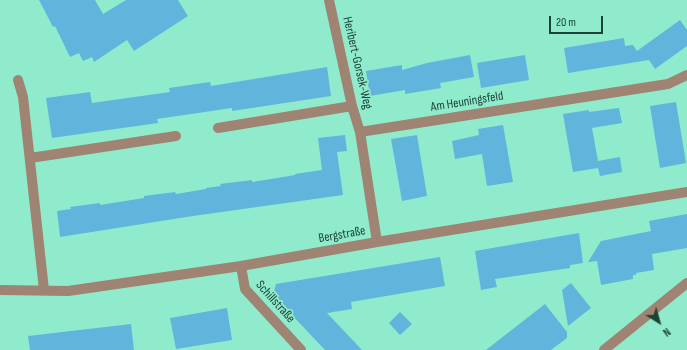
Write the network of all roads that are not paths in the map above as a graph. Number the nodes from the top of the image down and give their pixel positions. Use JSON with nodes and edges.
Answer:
{"nodes":[{"id":1,"x":329,"y":0,"type":"edge"},
{"id":2,"x":687,"y":75,"type":"edge"},
{"id":3,"x":18,"y":80,"type":"dead end"},
{"id":4,"x":352,"y":106,"type":"junction"},
{"id":5,"x":218,"y":128,"type":"dead end"},
{"id":6,"x":360,"y":132,"type":"junction"},
{"id":7,"x":176,"y":136,"type":"dead end"},
{"id":8,"x":30,"y":158,"type":"junction"},
{"id":9,"x":687,"y":192,"type":"edge"},
{"id":10,"x":377,"y":242,"type":"junction"},
{"id":11,"x":241,"y":266,"type":"junction"},
{"id":12,"x":687,"y":283,"type":"edge"},
{"id":13,"x":0,"y":290,"type":"edge"},
{"id":14,"x":44,"y":290,"type":"junction"},
{"id":15,"x":301,"y":350,"type":"edge"},
{"id":16,"x":604,"y":350,"type":"edge"}],
"edges":[{"from":1,"to":4,"type":"street","name":"Heribert-Gorsek-Weg"},
{"from":2,"to":6,"type":"street","name":"Am Heuningsfeld"},
{"from":3,"to":8,"type":"street"},
{"from":4,"to":5,"type":"street"},
{"from":4,"to":6,"type":"street","name":"Heribert-Gorsek-Weg"},
{"from":6,"to":10,"type":"street"},
{"from":7,"to":8,"type":"street"},
{"from":8,"to":14,"type":"street"},
{"from":9,"to":10,"type":"street","name":"Bergstraße"},
{"from":10,"to":11,"type":"street","name":"Bergstraße"},
{"from":11,"to":14,"type":"street","name":"Bergstraße"},
{"from":11,"to":15,"type":"street","name":"Schillstraße"},
{"from":12,"to":16,"type":"street"},
{"from":13,"to":14,"type":"street","name":"Bergstraße"}]}
